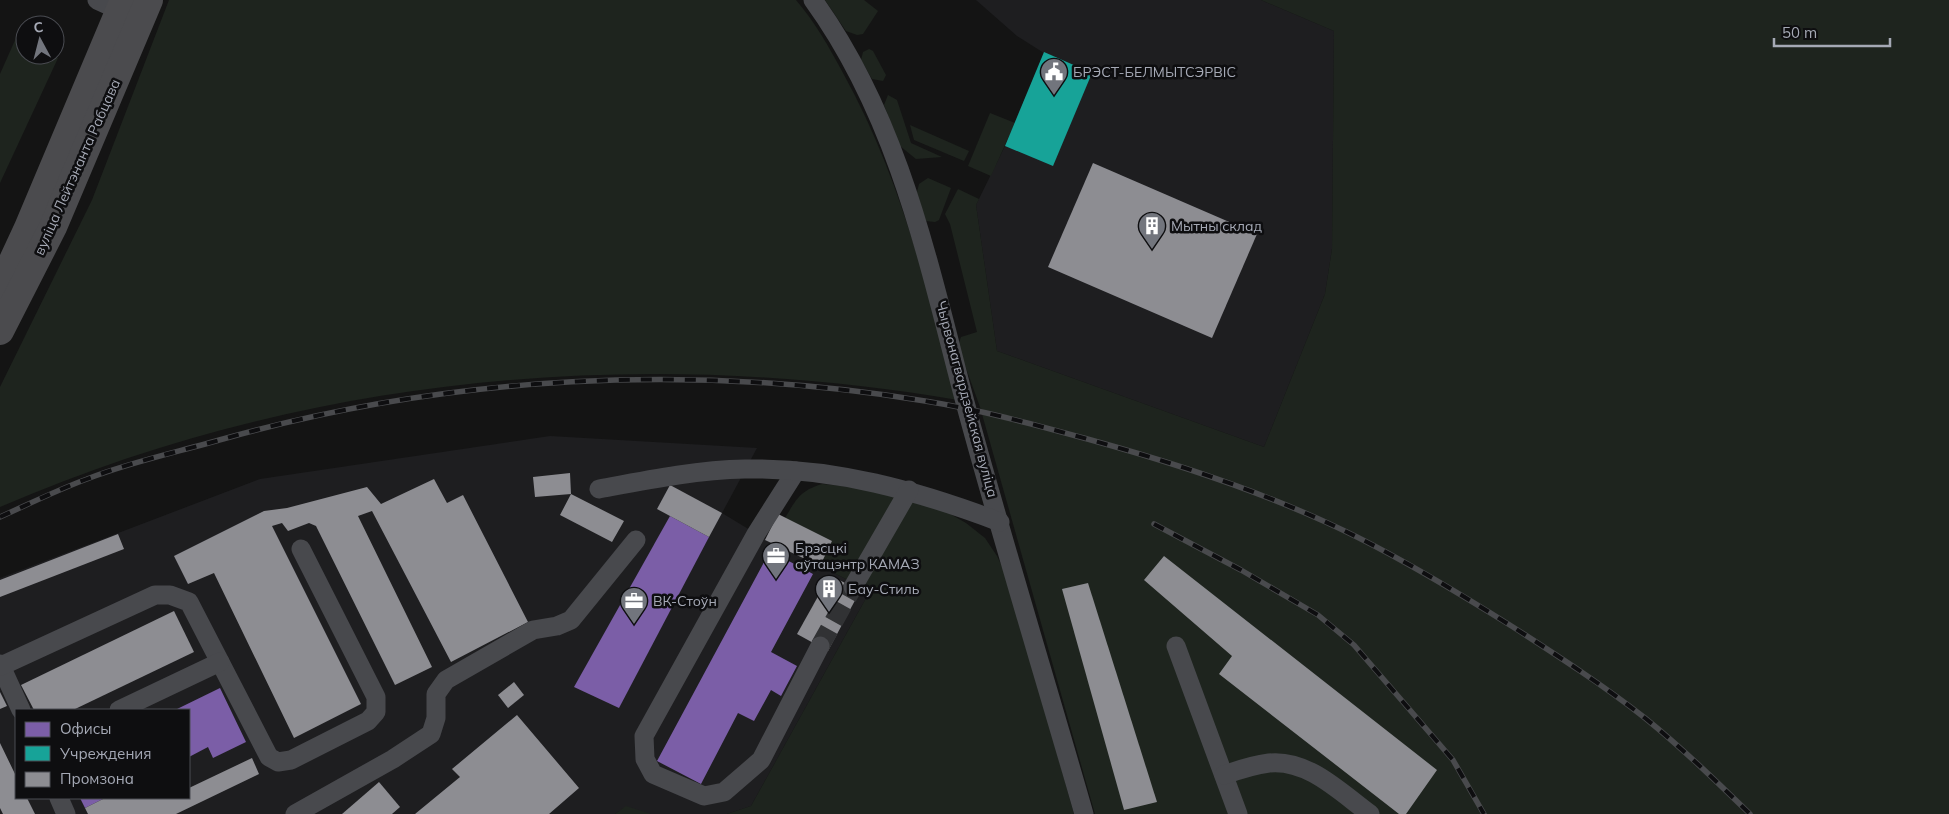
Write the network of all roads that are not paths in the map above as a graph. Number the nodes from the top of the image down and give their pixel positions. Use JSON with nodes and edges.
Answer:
{"nodes":[{"id":1,"x":813,"y":0,"type":"edge"},
{"id":2,"x":126,"y":6,"type":"edge"},
{"id":3,"x":0,"y":288,"type":"edge"},
{"id":4,"x":1,"y":326,"type":"edge"},
{"id":5,"x":796,"y":471,"type":"junction"},
{"id":6,"x":599,"y":489,"type":"dead end"},
{"id":7,"x":909,"y":490,"type":"junction"},
{"id":8,"x":1000,"y":522,"type":"junction"},
{"id":9,"x":636,"y":540,"type":"dead end"},
{"id":10,"x":301,"y":549,"type":"dead end"},
{"id":11,"x":853,"y":587,"type":"tunnel mouth"},
{"id":12,"x":820,"y":646,"type":"tunnel mouth"},
{"id":13,"x":1176,"y":646,"type":"dead end"},
{"id":14,"x":220,"y":662,"type":"junction"},
{"id":15,"x":0,"y":665,"type":"edge"},
{"id":16,"x":20,"y":709,"type":"edge"},
{"id":17,"x":121,"y":709,"type":"edge"},
{"id":18,"x":1224,"y":775,"type":"junction"},
{"id":19,"x":59,"y":799,"type":"edge"},
{"id":20,"x":66,"y":814,"type":"edge"},
{"id":21,"x":295,"y":814,"type":"edge"},
{"id":22,"x":1084,"y":814,"type":"edge"},
{"id":23,"x":1238,"y":814,"type":"edge"},
{"id":24,"x":1370,"y":814,"type":"edge"}],
"edges":[{"from":1,"to":8,"type":"street","name":"Чырвонагвардзейская вуліца"},
{"from":2,"to":3,"type":"highway","name":"вуліца Лейтэнанта Рабцава"},
{"from":2,"to":4,"type":"highway","name":"вуліца Лейтэнанта Рабцава"},
{"from":5,"to":6,"type":"street"},
{"from":5,"to":7,"type":"street"},
{"from":5,"to":12,"type":"street"},
{"from":7,"to":8,"type":"street"},
{"from":7,"to":11,"type":"street"},
{"from":8,"to":22,"type":"street","name":"Чырвонагвардзейская вуліца"},
{"from":9,"to":21,"type":"street"},
{"from":10,"to":14,"type":"street"},
{"from":13,"to":18,"type":"street"},
{"from":14,"to":15,"type":"street"},
{"from":14,"to":17,"type":"street"},
{"from":15,"to":16,"type":"street"},
{"from":18,"to":23,"type":"street"},
{"from":18,"to":24,"type":"street"},
{"from":19,"to":20,"type":"street"}]}
